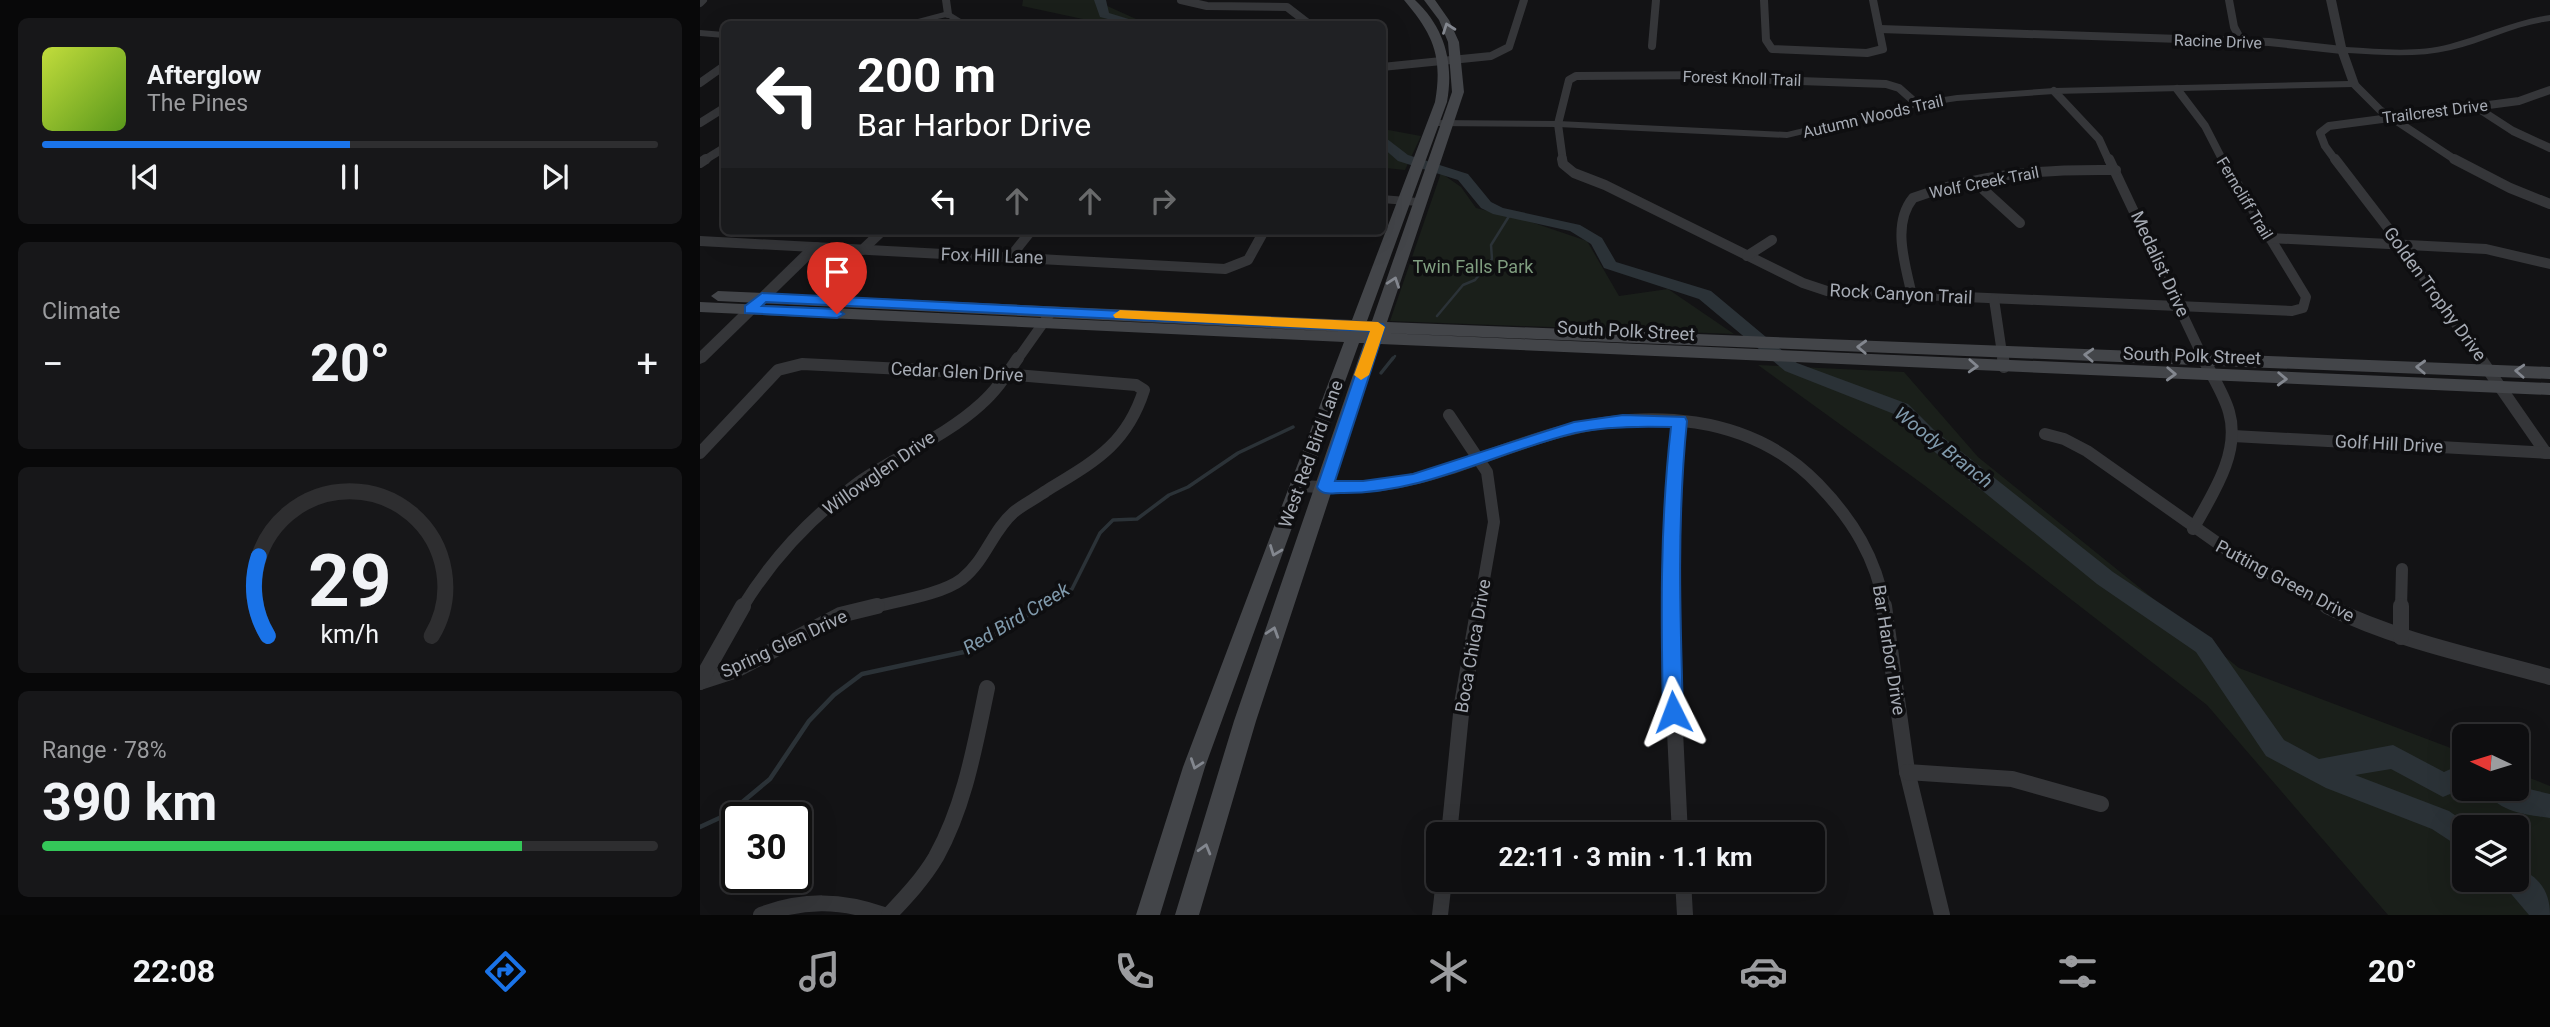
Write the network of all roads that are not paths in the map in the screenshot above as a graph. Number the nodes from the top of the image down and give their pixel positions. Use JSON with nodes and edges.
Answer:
{"nodes":[{"id":1,"x":946,"y":0,"type":"edge"},
{"id":2,"x":1181,"y":0,"type":"edge"},
{"id":3,"x":1291,"y":0,"type":"edge"},
{"id":4,"x":1409,"y":0,"type":"edge"},
{"id":5,"x":1429,"y":0,"type":"edge"},
{"id":6,"x":1524,"y":0,"type":"edge"},
{"id":7,"x":1656,"y":0,"type":"edge"},
{"id":8,"x":1764,"y":0,"type":"edge"},
{"id":9,"x":1873,"y":0,"type":"edge"},
{"id":10,"x":2229,"y":0,"type":"edge"},
{"id":11,"x":2331,"y":0,"type":"edge"},
{"id":12,"x":1280,"y":5,"type":"junction"},
{"id":13,"x":948,"y":14,"type":"junction"},
{"id":14,"x":2550,"y":18,"type":"edge"},
{"id":15,"x":917,"y":21,"type":"edge"},
{"id":16,"x":959,"y":21,"type":"edge"},
{"id":17,"x":1305,"y":21,"type":"edge"},
{"id":18,"x":1880,"y":29,"type":"junction"},
{"id":19,"x":700,"y":33,"type":"edge"},
{"id":20,"x":721,"y":35,"type":"edge"},
{"id":21,"x":2242,"y":42,"type":"junction"},
{"id":22,"x":1651,"y":46,"type":"dead end"},
{"id":23,"x":2342,"y":50,"type":"junction"},
{"id":24,"x":1879,"y":52,"type":"joint"},
{"id":25,"x":1451,"y":61,"type":"junction"},
{"id":26,"x":1386,"y":67,"type":"edge"},
{"id":27,"x":721,"y":68,"type":"edge"},
{"id":28,"x":700,"y":83,"type":"edge"},
{"id":29,"x":2354,"y":84,"type":"junction"},
{"id":30,"x":1567,"y":88,"type":"joint"},
{"id":31,"x":2177,"y":89,"type":"junction"},
{"id":32,"x":2054,"y":91,"type":"junction"},
{"id":33,"x":2550,"y":91,"type":"edge"},
{"id":34,"x":1917,"y":104,"type":"junction"},
{"id":35,"x":2476,"y":107,"type":"junction"},
{"id":36,"x":721,"y":110,"type":"edge"},
{"id":37,"x":2389,"y":117,"type":"junction"},
{"id":38,"x":700,"y":123,"type":"edge"},
{"id":39,"x":1434,"y":123,"type":"junction"},
{"id":40,"x":1448,"y":124,"type":"junction"},
{"id":41,"x":1558,"y":124,"type":"junction"},
{"id":42,"x":2320,"y":133,"type":"joint"},
{"id":43,"x":1433,"y":147,"type":"junction"},
{"id":44,"x":2550,"y":148,"type":"edge"},
{"id":45,"x":721,"y":150,"type":"edge"},
{"id":46,"x":700,"y":163,"type":"edge"},
{"id":47,"x":2116,"y":170,"type":"junction"},
{"id":48,"x":1974,"y":181,"type":"junction"},
{"id":49,"x":1386,"y":199,"type":"edge"},
{"id":50,"x":1414,"y":202,"type":"junction"},
{"id":51,"x":2550,"y":204,"type":"edge"},
{"id":52,"x":2020,"y":223,"type":"dead end"},
{"id":53,"x":735,"y":235,"type":"edge"},
{"id":54,"x":878,"y":235,"type":"edge"},
{"id":55,"x":1028,"y":235,"type":"edge"},
{"id":56,"x":1262,"y":235,"type":"edge"},
{"id":57,"x":2269,"y":238,"type":"junction"},
{"id":58,"x":1772,"y":240,"type":"dead end"},
{"id":59,"x":700,"y":241,"type":"edge"},
{"id":60,"x":727,"y":242,"type":"junction"},
{"id":61,"x":2401,"y":245,"type":"junction"},
{"id":62,"x":816,"y":246,"type":"junction"},
{"id":63,"x":862,"y":250,"type":"junction"},
{"id":64,"x":1011,"y":256,"type":"junction"},
{"id":65,"x":1747,"y":256,"type":"junction"},
{"id":66,"x":2550,"y":264,"type":"edge"},
{"id":67,"x":700,"y":295,"type":"edge"},
{"id":68,"x":1912,"y":296,"type":"junction"},
{"id":69,"x":762,"y":298,"type":"junction"},
{"id":70,"x":1994,"y":299,"type":"junction"},
{"id":71,"x":700,"y":307,"type":"edge"},
{"id":72,"x":2181,"y":307,"type":"junction"},
{"id":73,"x":2303,"y":308,"type":"joint"},
{"id":74,"x":750,"y":310,"type":"junction"},
{"id":75,"x":1046,"y":318,"type":"junction"},
{"id":76,"x":1366,"y":333,"type":"junction"},
{"id":77,"x":700,"y":359,"type":"edge"},
{"id":78,"x":2002,"y":359,"type":"junction"},
{"id":79,"x":2210,"y":368,"type":"junction"},
{"id":80,"x":2489,"y":370,"type":"junction"},
{"id":81,"x":2550,"y":373,"type":"edge"},
{"id":82,"x":1005,"y":374,"type":"junction"},
{"id":83,"x":1136,"y":386,"type":"joint"},
{"id":84,"x":2502,"y":387,"type":"junction"},
{"id":85,"x":2550,"y":389,"type":"edge"},
{"id":86,"x":1449,"y":415,"type":"dead end"},
{"id":87,"x":1679,"y":421,"type":"junction"},
{"id":88,"x":2045,"y":434,"type":"dead end"},
{"id":89,"x":2233,"y":436,"type":"junction"},
{"id":90,"x":700,"y":453,"type":"edge"},
{"id":91,"x":2548,"y":453,"type":"edge"},
{"id":92,"x":1479,"y":460,"type":"junction"},
{"id":93,"x":1299,"y":486,"type":"junction"},
{"id":94,"x":1325,"y":487,"type":"junction"},
{"id":95,"x":2193,"y":529,"type":"junction"},
{"id":96,"x":2402,"y":569,"type":"dead end"},
{"id":97,"x":2401,"y":637,"type":"junction"},
{"id":98,"x":2550,"y":677,"type":"edge"},
{"id":99,"x":700,"y":682,"type":"edge"},
{"id":100,"x":988,"y":688,"type":"dead end"},
{"id":101,"x":1907,"y":772,"type":"junction"},
{"id":102,"x":2101,"y":804,"type":"dead end"},
{"id":103,"x":1450,"y":822,"type":"edge"},
{"id":104,"x":1679,"y":822,"type":"edge"},
{"id":105,"x":1443,"y":892,"type":"edge"},
{"id":106,"x":1684,"y":892,"type":"edge"},
{"id":107,"x":761,"y":915,"type":"edge"},
{"id":108,"x":884,"y":915,"type":"edge"},
{"id":109,"x":889,"y":915,"type":"edge"},
{"id":110,"x":1148,"y":915,"type":"edge"},
{"id":111,"x":1187,"y":915,"type":"edge"},
{"id":112,"x":1440,"y":915,"type":"edge"},
{"id":113,"x":1685,"y":915,"type":"edge"},
{"id":114,"x":1942,"y":915,"type":"edge"}],
"edges":[{"from":1,"to":13,"type":"street"},
{"from":2,"to":12,"type":"street"},
{"from":3,"to":12,"type":"street"},
{"from":4,"to":25,"type":"main road","name":"West Red Bird Lane"},
{"from":25,"to":5,"type":"main road","name":"West Red Bird Lane","one_way":true},
{"from":6,"to":25,"type":"street"},
{"from":7,"to":22,"type":"street"},
{"from":8,"to":24,"type":"street"},
{"from":9,"to":18,"type":"street"},
{"from":10,"to":21,"type":"street"},
{"from":11,"to":23,"type":"street"},
{"from":12,"to":17,"type":"street"},
{"from":13,"to":15,"type":"street"},
{"from":13,"to":16,"type":"street"},
{"from":14,"to":23,"type":"street","name":"Racine Drive"},
{"from":18,"to":21,"type":"street","name":"Racine Drive"},
{"from":18,"to":24,"type":"street"},
{"from":19,"to":20,"type":"street"},
{"from":21,"to":23,"type":"street","name":"Racine Drive"},
{"from":23,"to":29,"type":"street"},
{"from":25,"to":26,"type":"street"},
{"from":25,"to":39,"type":"main road","name":"West Red Bird Lane"},
{"from":25,"to":40,"type":"main road","name":"West Red Bird Lane"},
{"from":27,"to":28,"type":"street"},
{"from":29,"to":31,"type":"street","name":"Autumn Woods Trail"},
{"from":29,"to":37,"type":"street"},
{"from":30,"to":34,"type":"street","name":"Forest Knoll Trail"},
{"from":30,"to":41,"type":"street","name":"Rock Canyon Trail"},
{"from":31,"to":32,"type":"street","name":"Autumn Woods Trail"},
{"from":31,"to":57,"type":"street","name":"Ferncliff Trail"},
{"from":32,"to":34,"type":"street","name":"Autumn Woods Trail"},
{"from":32,"to":47,"type":"street","name":"Medalist Drive"},
{"from":33,"to":35,"type":"street","name":"Trailcrest Drive"},
{"from":34,"to":41,"type":"street","name":"Autumn Woods Trail"},
{"from":35,"to":37,"type":"street","name":"Trailcrest Drive"},
{"from":35,"to":44,"type":"street"},
{"from":36,"to":38,"type":"street"},
{"from":37,"to":42,"type":"street","name":"Trailcrest Drive"},
{"from":37,"to":51,"type":"street"},
{"from":39,"to":40,"type":"street","name":"Autumn Woods Trail"},
{"from":39,"to":43,"type":"main road","name":"West Red Bird Lane"},
{"from":40,"to":41,"type":"street","name":"Autumn Woods Trail"},
{"from":40,"to":43,"type":"main road","name":"West Red Bird Lane"},
{"from":41,"to":65,"type":"street","name":"Rock Canyon Trail"},
{"from":42,"to":61,"type":"street","name":"Golden Trophy Drive"},
{"from":43,"to":50,"type":"main road","name":"West Red Bird Lane"},
{"from":45,"to":46,"type":"street"},
{"from":47,"to":48,"type":"street","name":"Wolf Creek Trail"},
{"from":47,"to":72,"type":"street","name":"Medalist Drive"},
{"from":48,"to":52,"type":"street"},
{"from":48,"to":68,"type":"street","name":"Wolf Creek Trail"},
{"from":49,"to":50,"type":"street"},
{"from":50,"to":76,"type":"main road","name":"West Red Bird Lane"},
{"from":53,"to":60,"type":"street"},
{"from":54,"to":63,"type":"street"},
{"from":55,"to":64,"type":"street"},
{"from":56,"to":64,"type":"street","name":"Fox Hill Lane"},
{"from":57,"to":61,"type":"street"},
{"from":57,"to":73,"type":"street","name":"Ferncliff Trail"},
{"from":58,"to":65,"type":"street"},
{"from":59,"to":60,"type":"street","name":"Fox Hill Lane"},
{"from":60,"to":62,"type":"street","name":"Fox Hill Lane"},
{"from":61,"to":66,"type":"street"},
{"from":61,"to":80,"type":"street","name":"Golden Trophy Drive"},
{"from":62,"to":63,"type":"street","name":"Fox Hill Lane"},
{"from":62,"to":69,"type":"street"},
{"from":63,"to":64,"type":"street","name":"Fox Hill Lane"},
{"from":65,"to":68,"type":"street","name":"Rock Canyon Trail"},
{"from":67,"to":69,"type":"main road","name":"South Polk Street"},
{"from":68,"to":70,"type":"street","name":"Rock Canyon Trail"},
{"from":69,"to":74,"type":"street"},
{"from":69,"to":75,"type":"main road","name":"South Polk Street"},
{"from":70,"to":72,"type":"street","name":"Rock Canyon Trail"},
{"from":70,"to":78,"type":"street"},
{"from":71,"to":74,"type":"main road","name":"South Polk Street"},
{"from":72,"to":73,"type":"street","name":"Rock Canyon Trail"},
{"from":72,"to":79,"type":"street","name":"Medalist Drive"},
{"from":74,"to":75,"type":"main road","name":"South Polk Street"},
{"from":74,"to":77,"type":"street"},
{"from":75,"to":76,"type":"main road","name":"South Polk Street"},
{"from":75,"to":82,"type":"street","name":"Willowglen Drive"},
{"from":78,"to":76,"type":"main road","name":"South Polk Street","one_way":true},
{"from":76,"to":78,"type":"main road","name":"South Polk Street","one_way":true},
{"from":76,"to":93,"type":"main road","name":"West Red Bird Lane"},
{"from":76,"to":94,"type":"main road","name":"West Red Bird Lane"},
{"from":78,"to":79,"type":"main road","name":"South Polk Street"},
{"from":80,"to":79,"type":"main road","name":"South Polk Street","one_way":true},
{"from":79,"to":84,"type":"main road","name":"South Polk Street","one_way":true},
{"from":79,"to":89,"type":"street","name":"Medalist Drive"},
{"from":81,"to":80,"type":"main road","name":"South Polk Street","one_way":true},
{"from":80,"to":84,"type":"street","name":"Golden Trophy Drive"},
{"from":82,"to":83,"type":"street","name":"Cedar Glen Drive"},
{"from":82,"to":90,"type":"street","name":"Cedar Glen Drive"},
{"from":82,"to":99,"type":"street","name":"Willowglen Drive"},
{"from":83,"to":99,"type":"street","name":"Spring Glen Drive"},
{"from":84,"to":85,"type":"main road","name":"South Polk Street"},
{"from":84,"to":91,"type":"street","name":"Golden Trophy Drive"},
{"from":86,"to":92,"type":"street"},
{"from":87,"to":92,"type":"street","name":"Bar Harbor Drive"},
{"from":87,"to":101,"type":"street","name":"Bar Harbor Drive"},
{"from":87,"to":104,"type":"street"},
{"from":88,"to":95,"type":"street","name":"Putting Green Drive"},
{"from":89,"to":91,"type":"street","name":"Golf Hill Drive"},
{"from":89,"to":95,"type":"street"},
{"from":92,"to":94,"type":"street","name":"Bar Harbor Drive"},
{"from":92,"to":103,"type":"street","name":"Boca Chica Drive"},
{"from":93,"to":94,"type":"street","name":"Bar Harbor Drive"},
{"from":93,"to":110,"type":"main road","name":"West Red Bird Lane","one_way":true},
{"from":111,"to":94,"type":"main road","name":"West Red Bird Lane","one_way":true},
{"from":95,"to":97,"type":"street","name":"Putting Green Drive"},
{"from":96,"to":97,"type":"street"},
{"from":97,"to":98,"type":"street","name":"Putting Green Drive"},
{"from":100,"to":109,"type":"street"},
{"from":101,"to":102,"type":"street"},
{"from":101,"to":114,"type":"street","name":"Bar Harbor Drive"},
{"from":105,"to":112,"type":"street"},
{"from":106,"to":113,"type":"street"},
{"from":107,"to":108,"type":"street"}]}
